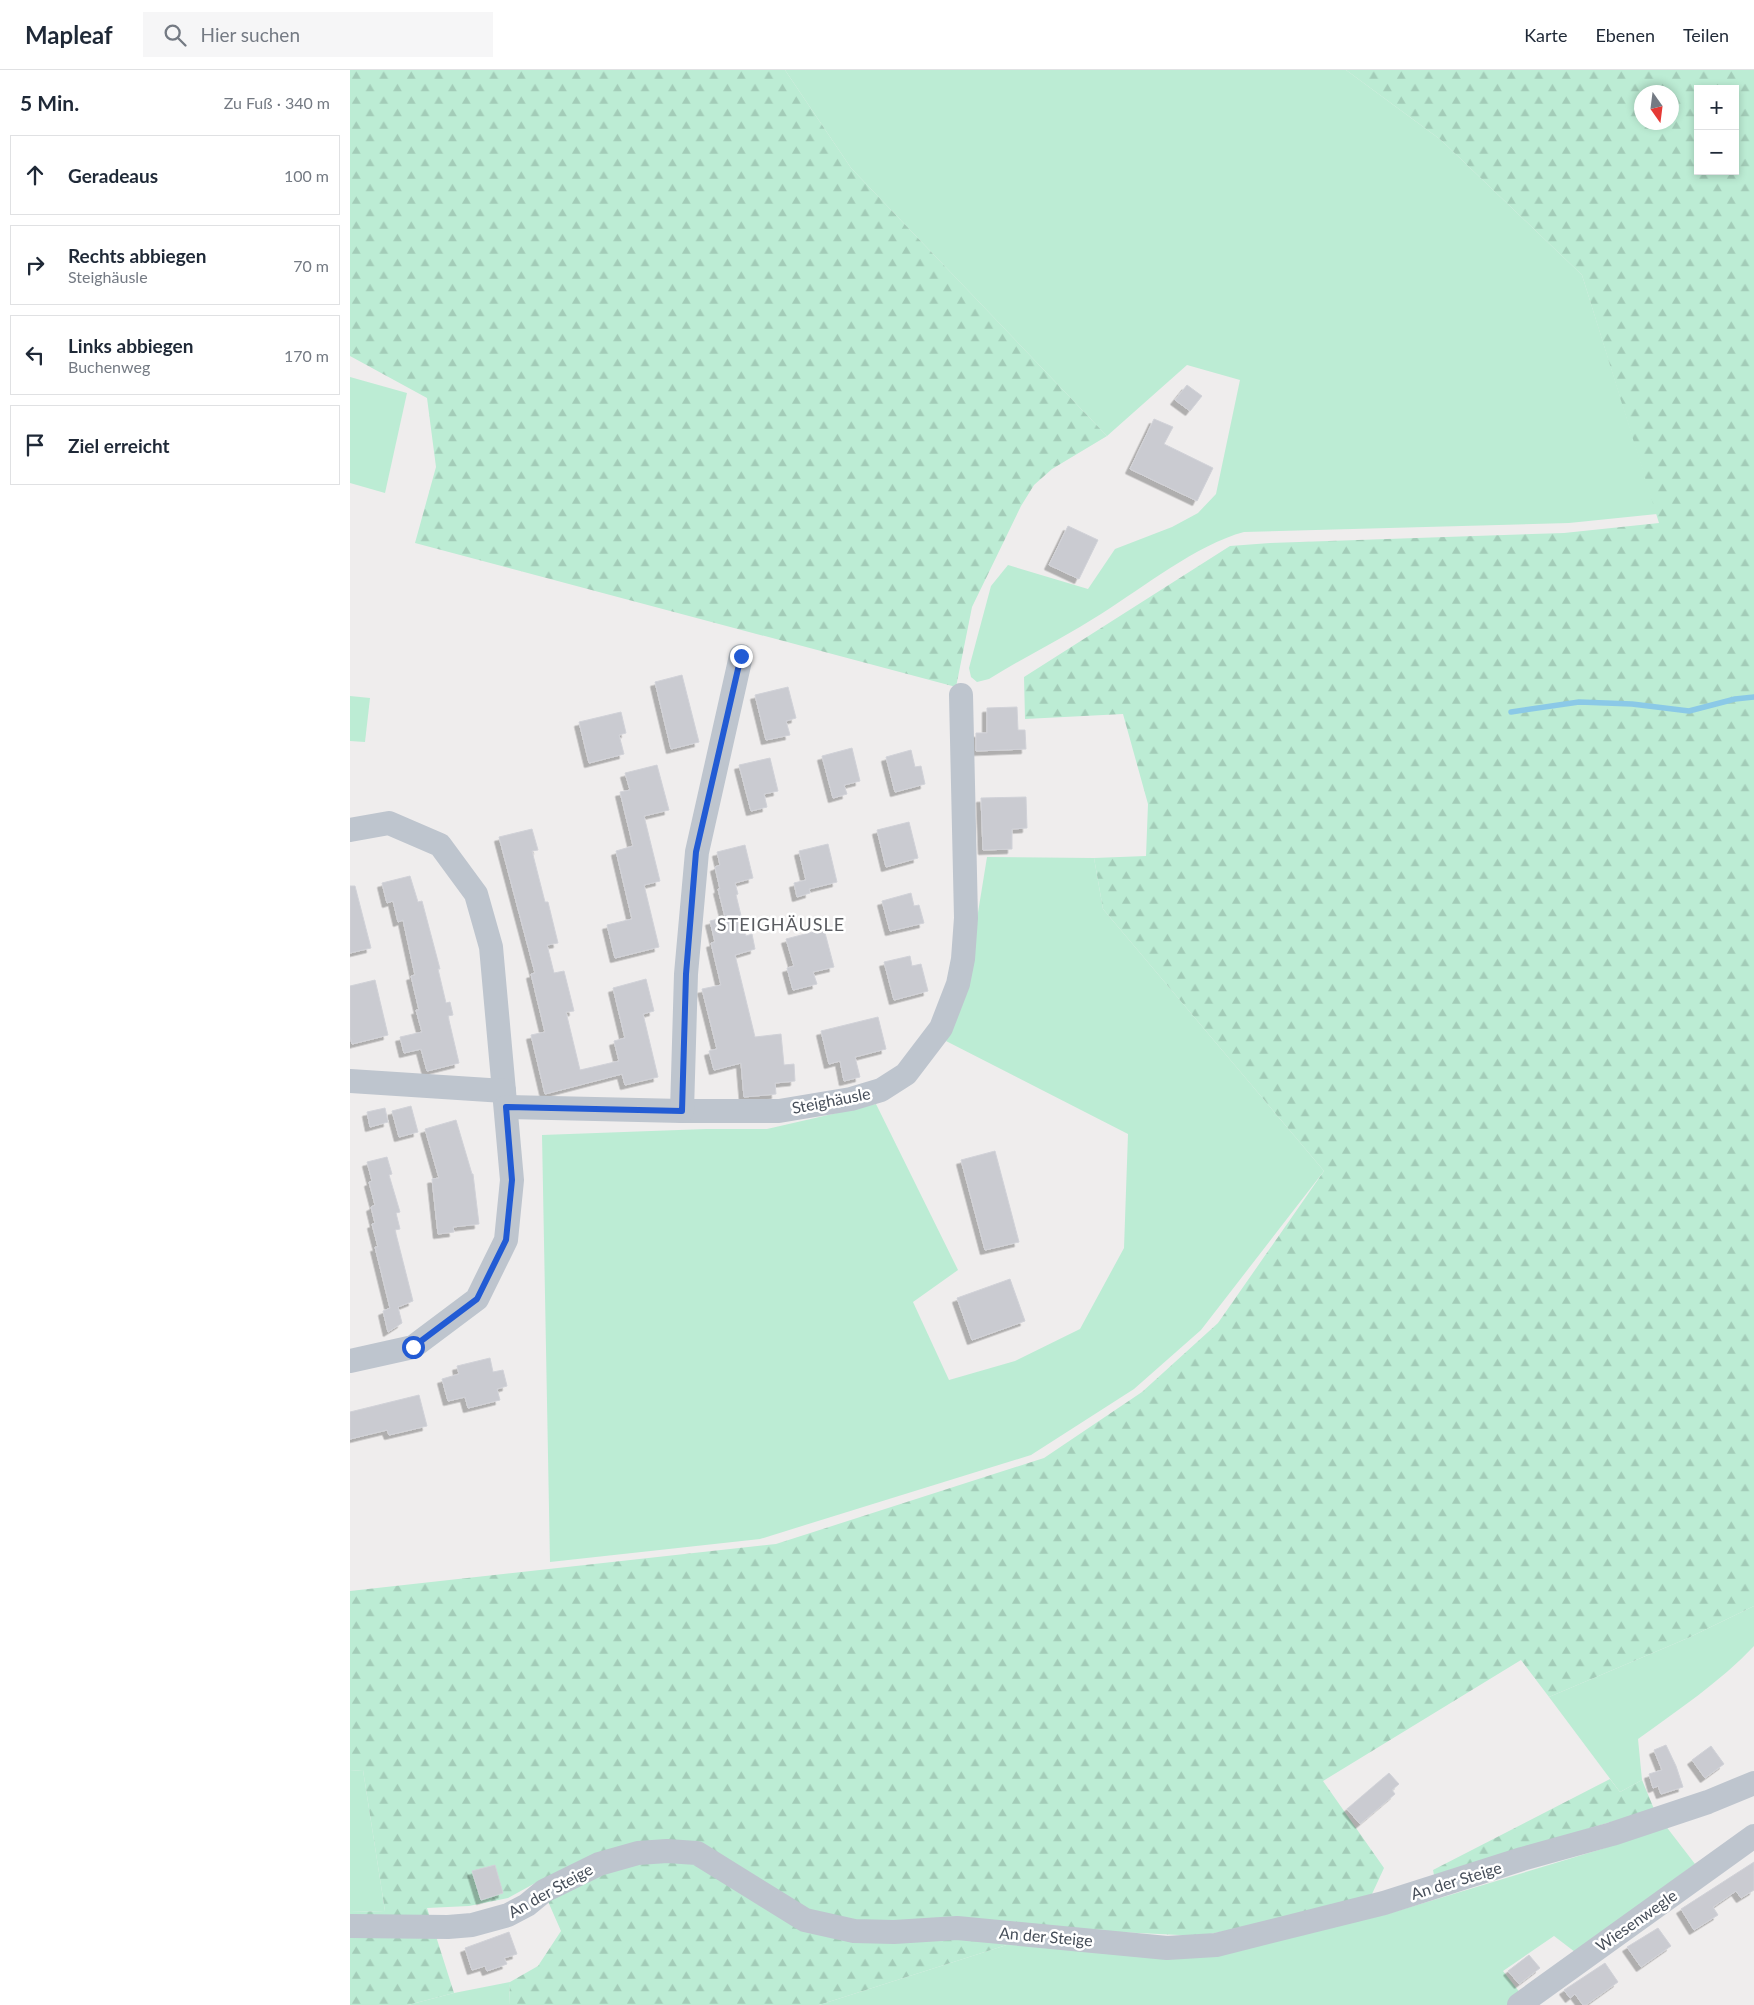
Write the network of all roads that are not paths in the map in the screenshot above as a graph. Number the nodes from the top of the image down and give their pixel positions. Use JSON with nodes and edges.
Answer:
{"nodes":[{"id":1,"x":741,"y":656,"type":"dead end"},
{"id":2,"x":961,"y":695,"type":"dead end"},
{"id":3,"x":350,"y":830,"type":"edge"},
{"id":4,"x":350,"y":1081,"type":"edge"},
{"id":5,"x":505,"y":1099,"type":"junction"},
{"id":6,"x":682,"y":1111,"type":"junction"},
{"id":7,"x":350,"y":1361,"type":"edge"},
{"id":8,"x":1754,"y":1782,"type":"edge"},
{"id":9,"x":1754,"y":1836,"type":"edge"},
{"id":10,"x":350,"y":1926,"type":"edge"},
{"id":11,"x":1519,"y":2005,"type":"edge"}],
"edges":[{"from":1,"to":6,"type":"street"},
{"from":2,"to":6,"type":"street","name":"Steighäusle"},
{"from":3,"to":5,"type":"street"},
{"from":4,"to":5,"type":"street","name":"Steighäusle"},
{"from":5,"to":6,"type":"street","name":"Steighäusle"},
{"from":5,"to":7,"type":"street"},
{"from":8,"to":10,"type":"street","name":"An der Steige"},
{"from":9,"to":11,"type":"street","name":"Wiesenwegle"}]}
